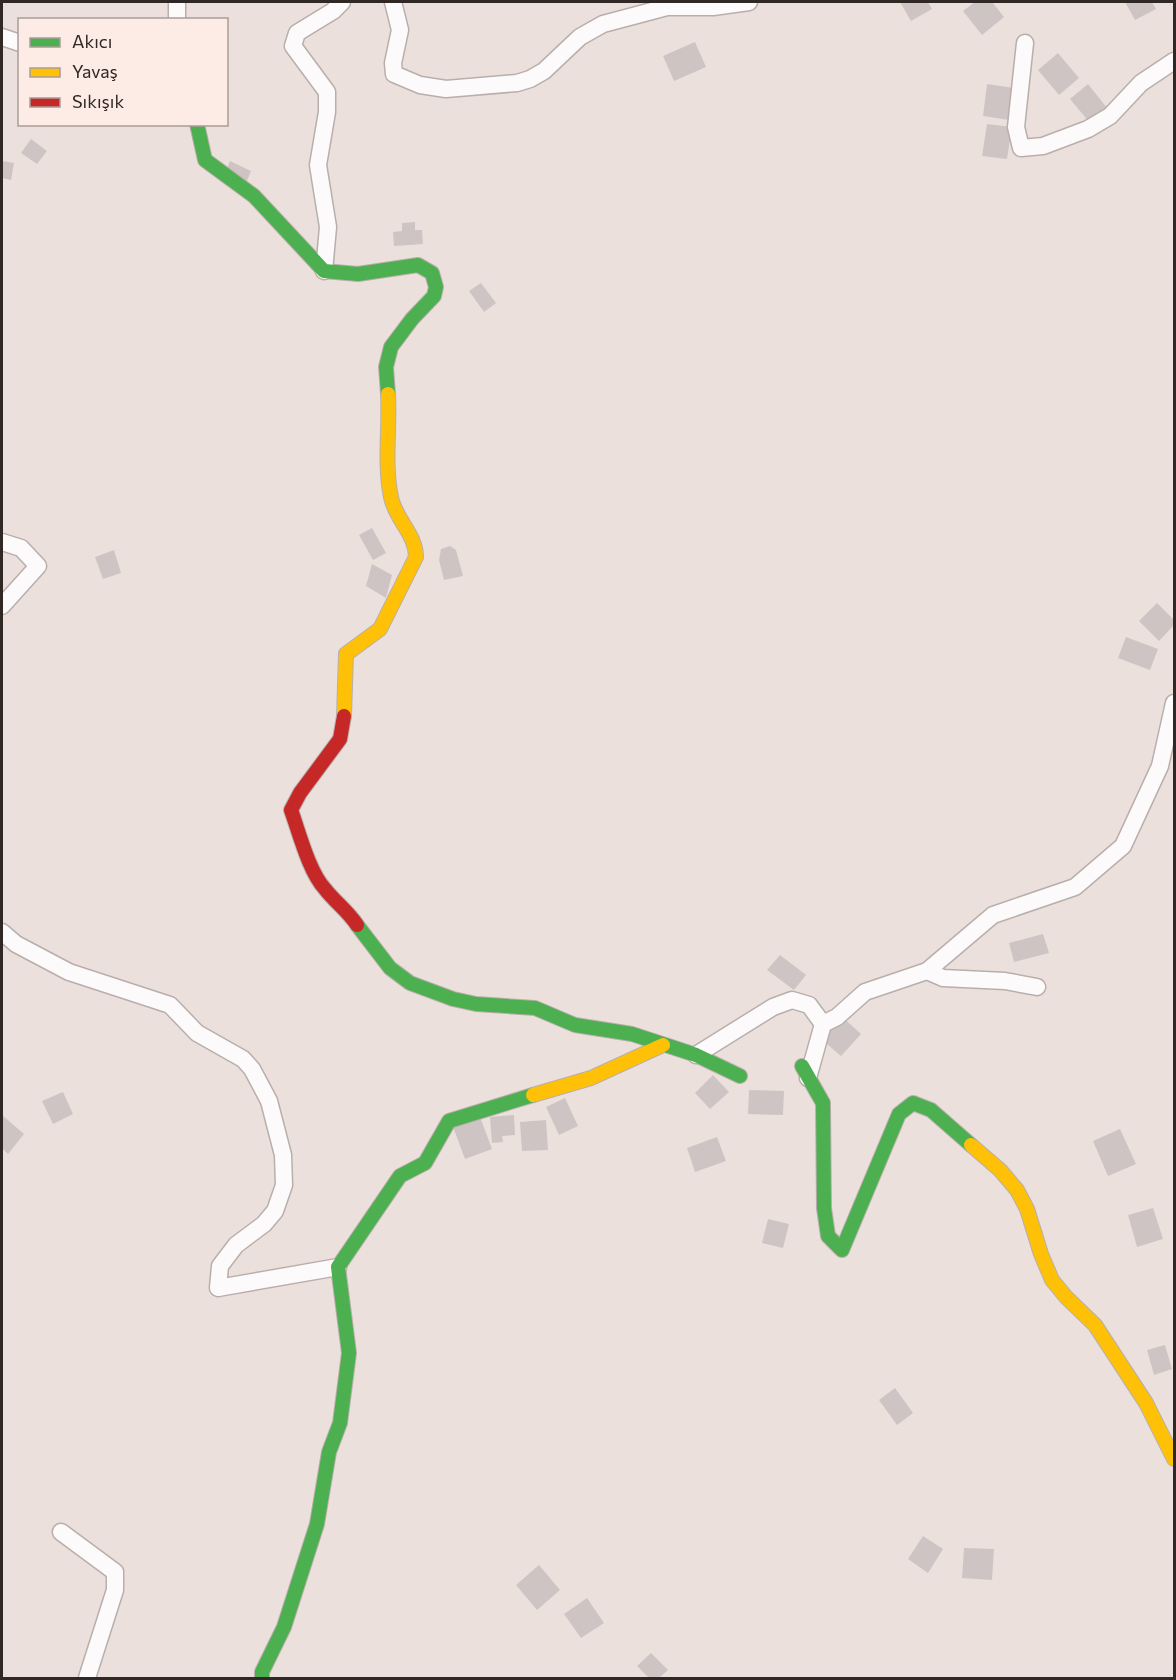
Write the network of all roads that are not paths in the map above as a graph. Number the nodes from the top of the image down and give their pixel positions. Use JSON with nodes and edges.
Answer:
{"nodes":[{"id":1,"x":177,"y":2,"type":"edge"},
{"id":2,"x":342,"y":2,"type":"edge"},
{"id":3,"x":393,"y":2,"type":"edge"},
{"id":4,"x":749,"y":2,"type":"edge"},
{"id":5,"x":177,"y":18,"type":"edge"},
{"id":6,"x":2,"y":36,"type":"edge"},
{"id":7,"x":18,"y":43,"type":"edge"},
{"id":8,"x":1025,"y":43,"type":"dead end"},
{"id":9,"x":1174,"y":61,"type":"edge"},
{"id":10,"x":197,"y":126,"type":"edge"},
{"id":11,"x":324,"y":271,"type":"junction"},
{"id":12,"x":2,"y":542,"type":"edge"},
{"id":13,"x":2,"y":606,"type":"edge"},
{"id":14,"x":1174,"y":703,"type":"edge"},
{"id":15,"x":2,"y":932,"type":"edge"},
{"id":16,"x":927,"y":971,"type":"junction"},
{"id":17,"x":1037,"y":987,"type":"dead end"},
{"id":18,"x":823,"y":1024,"type":"junction"},
{"id":19,"x":663,"y":1045,"type":"junction"},
{"id":20,"x":696,"y":1055,"type":"junction"},
{"id":21,"x":805,"y":1072,"type":"joint"},
{"id":22,"x":740,"y":1076,"type":"dead end"},
{"id":23,"x":338,"y":1267,"type":"junction"},
{"id":24,"x":1174,"y":1459,"type":"edge"},
{"id":25,"x":61,"y":1532,"type":"dead end"},
{"id":26,"x":87,"y":1678,"type":"edge"},
{"id":27,"x":262,"y":1678,"type":"edge"}],
"edges":[{"from":1,"to":5,"type":"street"},
{"from":2,"to":11,"type":"street"},
{"from":3,"to":4,"type":"street"},
{"from":6,"to":7,"type":"street"},
{"from":8,"to":9,"type":"street"},
{"from":10,"to":11,"type":"street"},
{"from":11,"to":19,"type":"street"},
{"from":12,"to":13,"type":"street"},
{"from":14,"to":16,"type":"street"},
{"from":15,"to":23,"type":"street"},
{"from":16,"to":17,"type":"street"},
{"from":16,"to":18,"type":"street"},
{"from":18,"to":20,"type":"street"},
{"from":18,"to":21,"type":"street"},
{"from":19,"to":20,"type":"street"},
{"from":19,"to":23,"type":"street"},
{"from":20,"to":22,"type":"street"},
{"from":21,"to":24,"type":"street"},
{"from":23,"to":27,"type":"street"},
{"from":25,"to":26,"type":"street"}]}
